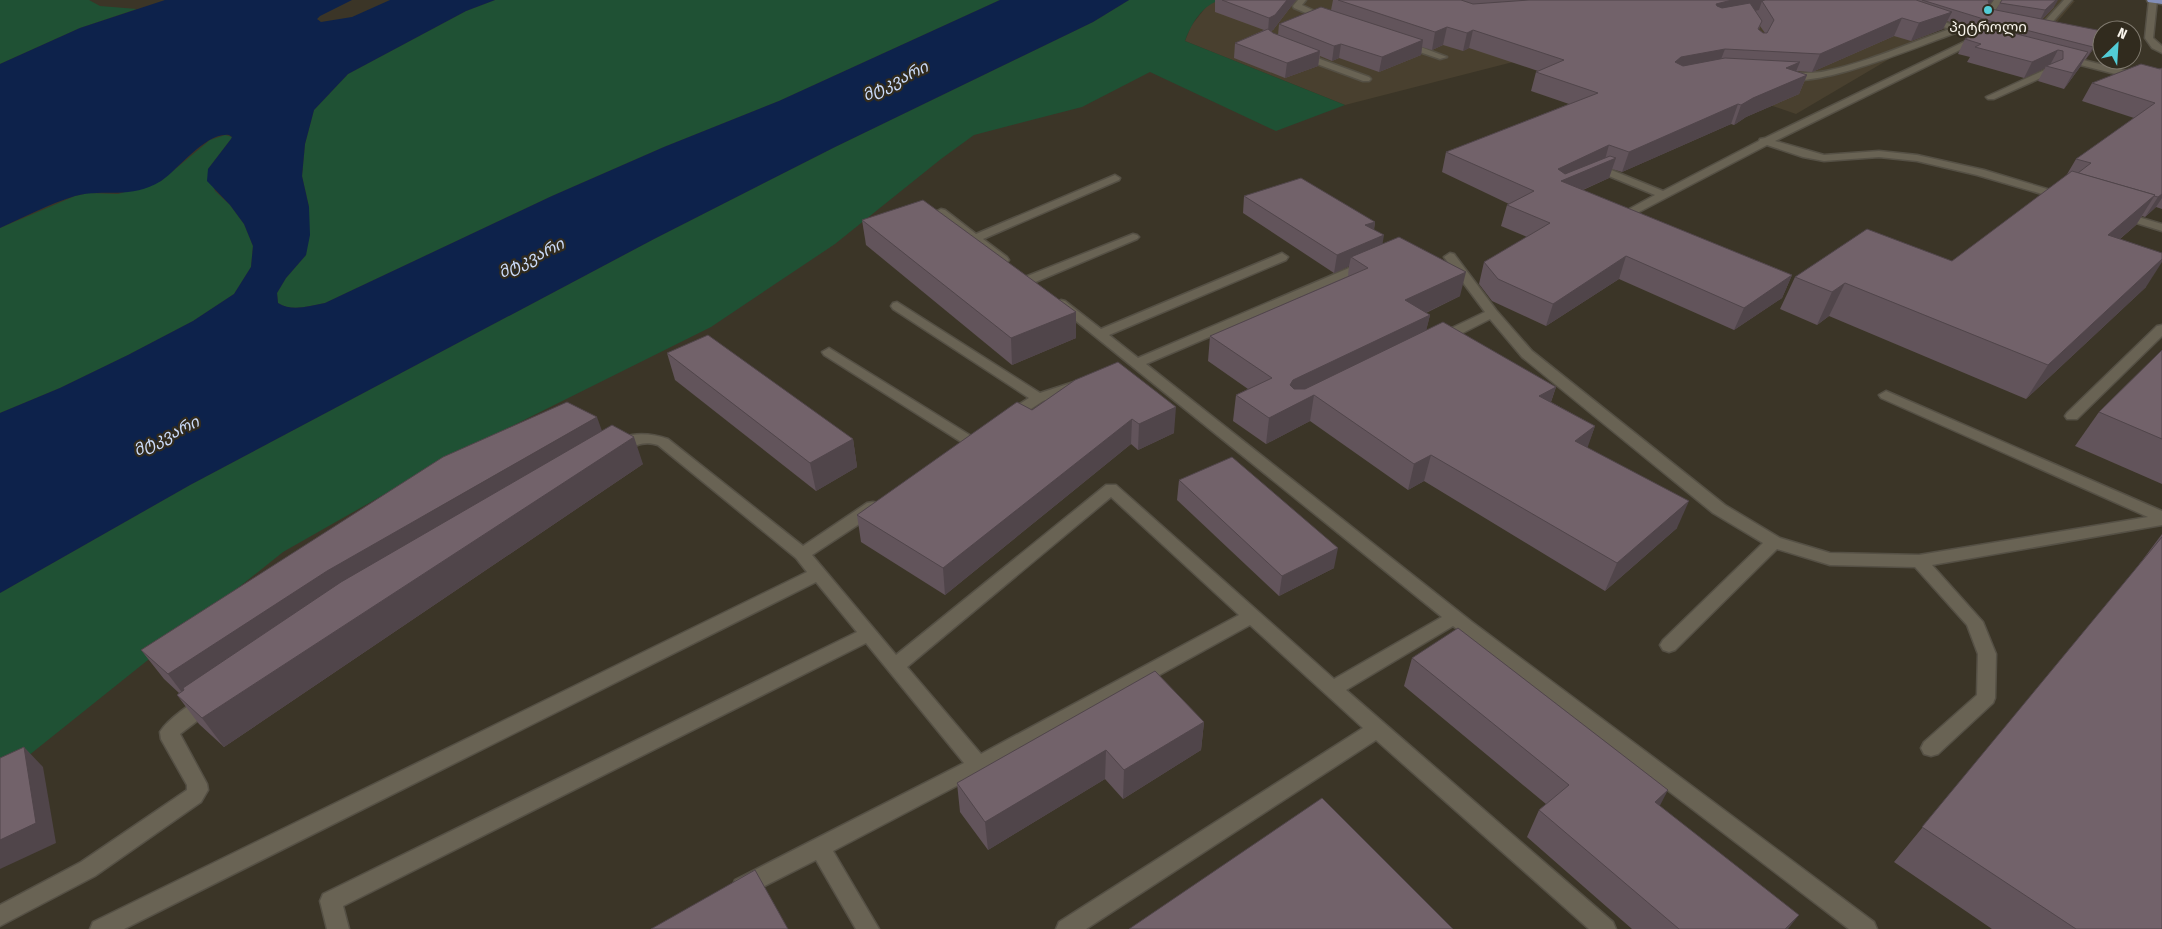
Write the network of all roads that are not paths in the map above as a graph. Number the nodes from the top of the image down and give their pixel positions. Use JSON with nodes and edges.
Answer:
{"nodes":[{"id":1,"x":1302,"y":0,"type":"edge"},
{"id":2,"x":1998,"y":0,"type":"edge"},
{"id":3,"x":2152,"y":0,"type":"edge"},
{"id":4,"x":2063,"y":2,"type":"edge"},
{"id":5,"x":2162,"y":2,"type":"edge"},
{"id":6,"x":1323,"y":14,"type":"junction"},
{"id":7,"x":1922,"y":17,"type":"edge"},
{"id":8,"x":1304,"y":22,"type":"edge"},
{"id":9,"x":1337,"y":22,"type":"edge"},
{"id":10,"x":1958,"y":29,"type":"junction"},
{"id":11,"x":1390,"y":39,"type":"edge"},
{"id":12,"x":2162,"y":50,"type":"edge"},
{"id":13,"x":1291,"y":51,"type":"edge"},
{"id":14,"x":1443,"y":56,"type":"dead end"},
{"id":15,"x":2057,"y":56,"type":"edge"},
{"id":16,"x":2051,"y":70,"type":"edge"},
{"id":17,"x":1779,"y":75,"type":"edge"},
{"id":18,"x":1366,"y":79,"type":"dead end"},
{"id":19,"x":2162,"y":83,"type":"edge"},
{"id":20,"x":1991,"y":97,"type":"dead end"},
{"id":21,"x":1764,"y":141,"type":"junction"},
{"id":22,"x":1115,"y":178,"type":"dead end"},
{"id":23,"x":1586,"y":178,"type":"edge"},
{"id":24,"x":2049,"y":193,"type":"junction"},
{"id":25,"x":1664,"y":194,"type":"junction"},
{"id":26,"x":2072,"y":200,"type":"edge"},
{"id":27,"x":2034,"y":204,"type":"edge"},
{"id":28,"x":2107,"y":211,"type":"edge"},
{"id":29,"x":941,"y":212,"type":"edge"},
{"id":30,"x":1654,"y":224,"type":"edge"},
{"id":31,"x":2162,"y":228,"type":"edge"},
{"id":32,"x":1133,"y":237,"type":"dead end"},
{"id":33,"x":976,"y":238,"type":"junction"},
{"id":34,"x":1282,"y":257,"type":"dead end"},
{"id":35,"x":1450,"y":257,"type":"dead end"},
{"id":36,"x":1381,"y":259,"type":"edge"},
{"id":37,"x":1021,"y":274,"type":"junction"},
{"id":38,"x":897,"y":306,"type":"dead end"},
{"id":39,"x":1492,"y":313,"type":"junction"},
{"id":40,"x":2162,"y":329,"type":"edge"},
{"id":41,"x":1099,"y":334,"type":"junction"},
{"id":42,"x":1430,"y":344,"type":"edge"},
{"id":43,"x":829,"y":352,"type":"dead end"},
{"id":44,"x":1133,"y":371,"type":"junction"},
{"id":45,"x":1095,"y":381,"type":"edge"},
{"id":46,"x":1886,"y":395,"type":"dead end"},
{"id":47,"x":1038,"y":398,"type":"junction"},
{"id":48,"x":2072,"y":416,"type":"dead end"},
{"id":49,"x":971,"y":442,"type":"junction"},
{"id":50,"x":955,"y":452,"type":"edge"},
{"id":51,"x":600,"y":457,"type":"edge"},
{"id":52,"x":883,"y":500,"type":"edge"},
{"id":53,"x":2162,"y":519,"type":"edge"},
{"id":54,"x":1774,"y":542,"type":"junction"},
{"id":55,"x":802,"y":554,"type":"junction"},
{"id":56,"x":1919,"y":561,"type":"junction"},
{"id":57,"x":818,"y":573,"type":"junction"},
{"id":58,"x":1251,"y":616,"type":"junction"},
{"id":59,"x":1454,"y":618,"type":"junction"},
{"id":60,"x":869,"y":634,"type":"junction"},
{"id":61,"x":1669,"y":645,"type":"dead end"},
{"id":62,"x":895,"y":666,"type":"junction"},
{"id":63,"x":1332,"y":689,"type":"junction"},
{"id":64,"x":217,"y":696,"type":"edge"},
{"id":65,"x":1378,"y":729,"type":"junction"},
{"id":66,"x":1931,"y":748,"type":"dead end"},
{"id":67,"x":978,"y":765,"type":"junction"},
{"id":68,"x":820,"y":846,"type":"junction"},
{"id":69,"x":724,"y":897,"type":"edge"},
{"id":70,"x":0,"y":916,"type":"edge"},
{"id":71,"x":102,"y":929,"type":"edge"},
{"id":72,"x":338,"y":929,"type":"edge"},
{"id":73,"x":868,"y":929,"type":"edge"},
{"id":74,"x":1067,"y":929,"type":"edge"},
{"id":75,"x":1604,"y":929,"type":"edge"},
{"id":76,"x":1866,"y":929,"type":"edge"}],
"edges":[{"from":1,"to":6,"type":"street"},
{"from":2,"to":4,"type":"street"},
{"from":3,"to":5,"type":"main road"},
{"from":3,"to":12,"type":"street"},
{"from":6,"to":8,"type":"street"},
{"from":6,"to":9,"type":"street"},
{"from":7,"to":10,"type":"street"},
{"from":10,"to":17,"type":"street"},
{"from":10,"to":21,"type":"street"},
{"from":11,"to":14,"type":"street"},
{"from":13,"to":18,"type":"street"},
{"from":15,"to":19,"type":"street"},
{"from":16,"to":20,"type":"street"},
{"from":21,"to":24,"type":"street"},
{"from":21,"to":25,"type":"street"},
{"from":22,"to":33,"type":"street"},
{"from":23,"to":25,"type":"street"},
{"from":24,"to":26,"type":"street"},
{"from":24,"to":27,"type":"street"},
{"from":25,"to":30,"type":"street"},
{"from":28,"to":31,"type":"street"},
{"from":29,"to":33,"type":"street"},
{"from":32,"to":37,"type":"street"},
{"from":33,"to":37,"type":"street"},
{"from":34,"to":41,"type":"street"},
{"from":35,"to":39,"type":"street"},
{"from":36,"to":44,"type":"street"},
{"from":37,"to":41,"type":"street"},
{"from":38,"to":47,"type":"street"},
{"from":39,"to":42,"type":"street"},
{"from":39,"to":54,"type":"street"},
{"from":40,"to":48,"type":"street"},
{"from":41,"to":44,"type":"street"},
{"from":43,"to":49,"type":"street"},
{"from":44,"to":59,"type":"street"},
{"from":45,"to":47,"type":"street"},
{"from":46,"to":53,"type":"street"},
{"from":47,"to":49,"type":"street"},
{"from":49,"to":50,"type":"street"},
{"from":51,"to":55,"type":"street"},
{"from":52,"to":55,"type":"street"},
{"from":53,"to":56,"type":"street"},
{"from":54,"to":56,"type":"street"},
{"from":54,"to":61,"type":"street"},
{"from":55,"to":57,"type":"street"},
{"from":56,"to":66,"type":"street"},
{"from":57,"to":60,"type":"street"},
{"from":57,"to":71,"type":"street"},
{"from":58,"to":62,"type":"street"},
{"from":58,"to":63,"type":"street"},
{"from":58,"to":67,"type":"street"},
{"from":59,"to":63,"type":"street"},
{"from":59,"to":76,"type":"street"},
{"from":60,"to":62,"type":"street"},
{"from":60,"to":72,"type":"street"},
{"from":62,"to":67,"type":"street"},
{"from":63,"to":65,"type":"street"},
{"from":64,"to":70,"type":"street"},
{"from":65,"to":74,"type":"street"},
{"from":65,"to":75,"type":"street"},
{"from":67,"to":68,"type":"street"},
{"from":68,"to":69,"type":"street"},
{"from":68,"to":73,"type":"street"}]}
